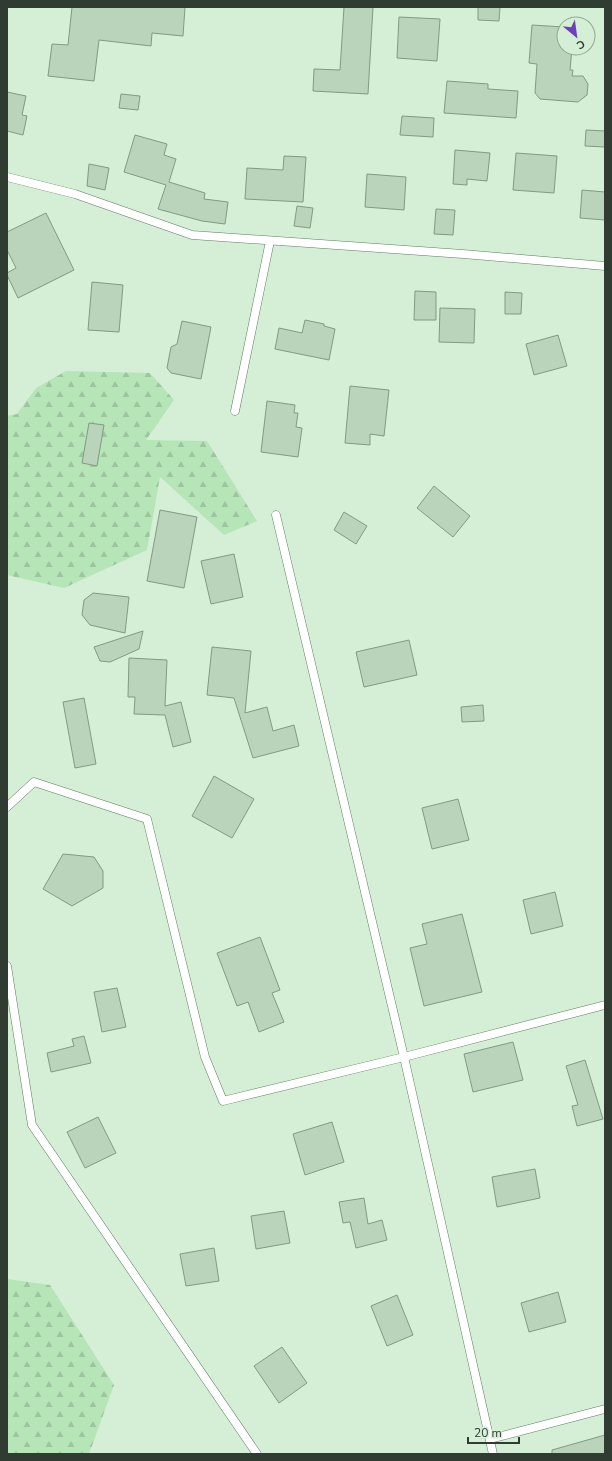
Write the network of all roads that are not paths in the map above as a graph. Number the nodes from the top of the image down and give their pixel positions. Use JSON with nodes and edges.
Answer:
{"nodes":[{"id":1,"x":7,"y":177,"type":"edge"},
{"id":2,"x":270,"y":241,"type":"junction"},
{"id":3,"x":605,"y":266,"type":"edge"},
{"id":4,"x":236,"y":411,"type":"dead end"},
{"id":5,"x":276,"y":515,"type":"dead end"},
{"id":6,"x":7,"y":807,"type":"edge"},
{"id":7,"x":7,"y":966,"type":"edge"},
{"id":8,"x":605,"y":1005,"type":"edge"},
{"id":9,"x":404,"y":1057,"type":"junction"},
{"id":10,"x":605,"y":1409,"type":"edge"},
{"id":11,"x":490,"y":1439,"type":"junction"},
{"id":12,"x":258,"y":1454,"type":"edge"},
{"id":13,"x":493,"y":1454,"type":"edge"}],
"edges":[{"from":1,"to":2,"type":"lane"},
{"from":2,"to":3,"type":"lane"},
{"from":2,"to":4,"type":"lane"},
{"from":5,"to":9,"type":"lane"},
{"from":6,"to":9,"type":"lane"},
{"from":7,"to":12,"type":"lane"},
{"from":8,"to":9,"type":"lane"},
{"from":9,"to":11,"type":"lane"},
{"from":10,"to":11,"type":"lane"},
{"from":11,"to":13,"type":"lane"}]}
